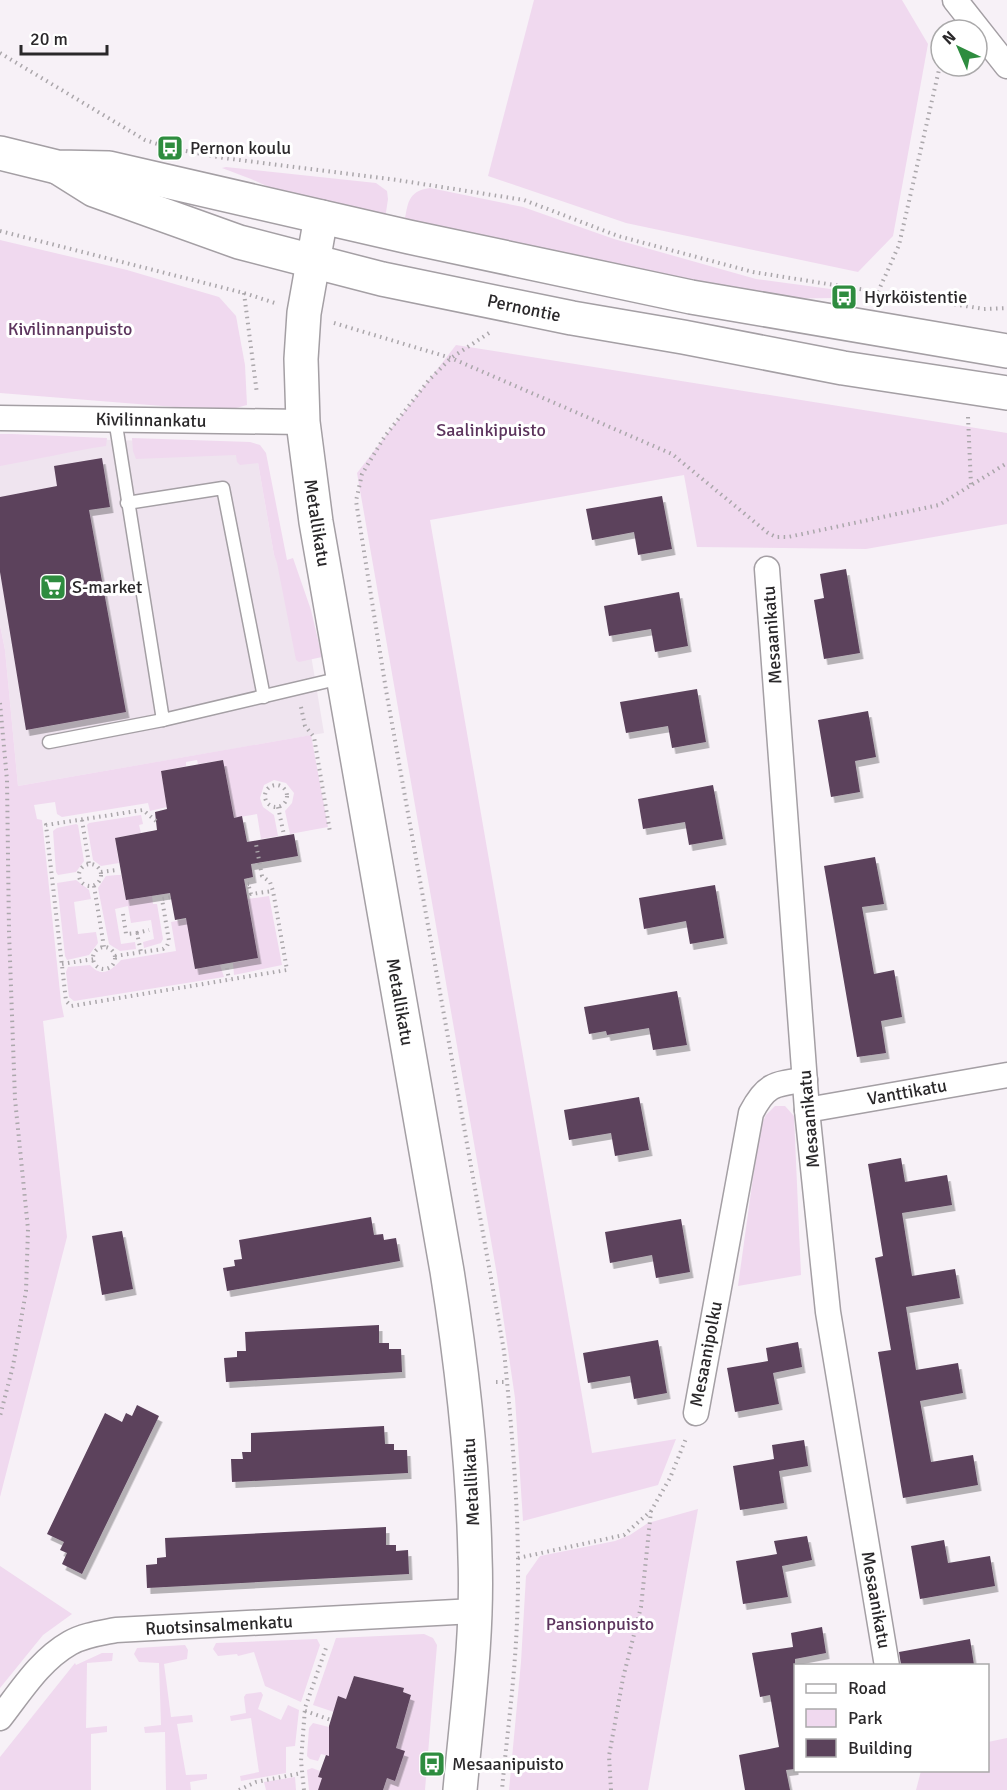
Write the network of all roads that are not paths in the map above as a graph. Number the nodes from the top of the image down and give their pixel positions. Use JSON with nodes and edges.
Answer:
{"nodes":[{"id":1,"x":955,"y":0,"type":"edge"},
{"id":2,"x":1007,"y":66,"type":"edge"},
{"id":3,"x":0,"y":153,"type":"edge"},
{"id":4,"x":57,"y":167,"type":"junction"},
{"id":5,"x":321,"y":217,"type":"junction"},
{"id":6,"x":313,"y":262,"type":"junction"},
{"id":7,"x":1007,"y":351,"type":"edge"},
{"id":8,"x":1007,"y":393,"type":"edge"},
{"id":9,"x":0,"y":418,"type":"edge"},
{"id":10,"x":114,"y":419,"type":"junction"},
{"id":11,"x":303,"y":422,"type":"junction"},
{"id":12,"x":127,"y":503,"type":"junction"},
{"id":13,"x":767,"y":568,"type":"dead end"},
{"id":14,"x":344,"y":677,"type":"junction"},
{"id":15,"x":264,"y":697,"type":"junction"},
{"id":16,"x":162,"y":720,"type":"junction"},
{"id":17,"x":49,"y":742,"type":"dead end"},
{"id":18,"x":1007,"y":1075,"type":"edge"},
{"id":19,"x":805,"y":1080,"type":"junction"},
{"id":20,"x":807,"y":1110,"type":"junction"},
{"id":21,"x":696,"y":1413,"type":"road end"},
{"id":22,"x":474,"y":1611,"type":"junction"},
{"id":23,"x":887,"y":1664,"type":"edge"},
{"id":24,"x":0,"y":1718,"type":"edge"},
{"id":25,"x":460,"y":1790,"type":"edge"}],
"edges":[{"from":1,"to":2,"type":"street"},
{"from":3,"to":4,"type":"street","name":"Pernontie"},
{"from":4,"to":5,"type":"street","name":"Pernontie"},
{"from":4,"to":6,"type":"street","name":"Pernontie"},
{"from":5,"to":6,"type":"street","name":"Metallikatu"},
{"from":5,"to":7,"type":"street","name":"Pernontie"},
{"from":6,"to":8,"type":"street","name":"Pernontie"},
{"from":6,"to":11,"type":"street","name":"Metallikatu"},
{"from":9,"to":10,"type":"street","name":"Kivilinnankatu"},
{"from":10,"to":11,"type":"street","name":"Kivilinnankatu"},
{"from":10,"to":12,"type":"lane"},
{"from":11,"to":14,"type":"street","name":"Metallikatu"},
{"from":12,"to":15,"type":"lane"},
{"from":12,"to":16,"type":"lane"},
{"from":13,"to":19,"type":"street","name":"Mesaanikatu"},
{"from":14,"to":15,"type":"lane"},
{"from":14,"to":22,"type":"street","name":"Metallikatu"},
{"from":15,"to":16,"type":"lane"},
{"from":16,"to":17,"type":"lane"},
{"from":18,"to":20,"type":"street","name":"Vanttikatu"},
{"from":19,"to":20,"type":"street","name":"Mesaanikatu"},
{"from":19,"to":21,"type":"street","name":"Mesaanipolku"},
{"from":20,"to":23,"type":"street","name":"Mesaanikatu"},
{"from":22,"to":24,"type":"street","name":"Ruotsinsalmenkatu"},
{"from":22,"to":25,"type":"street","name":"Metallikatu"}]}
